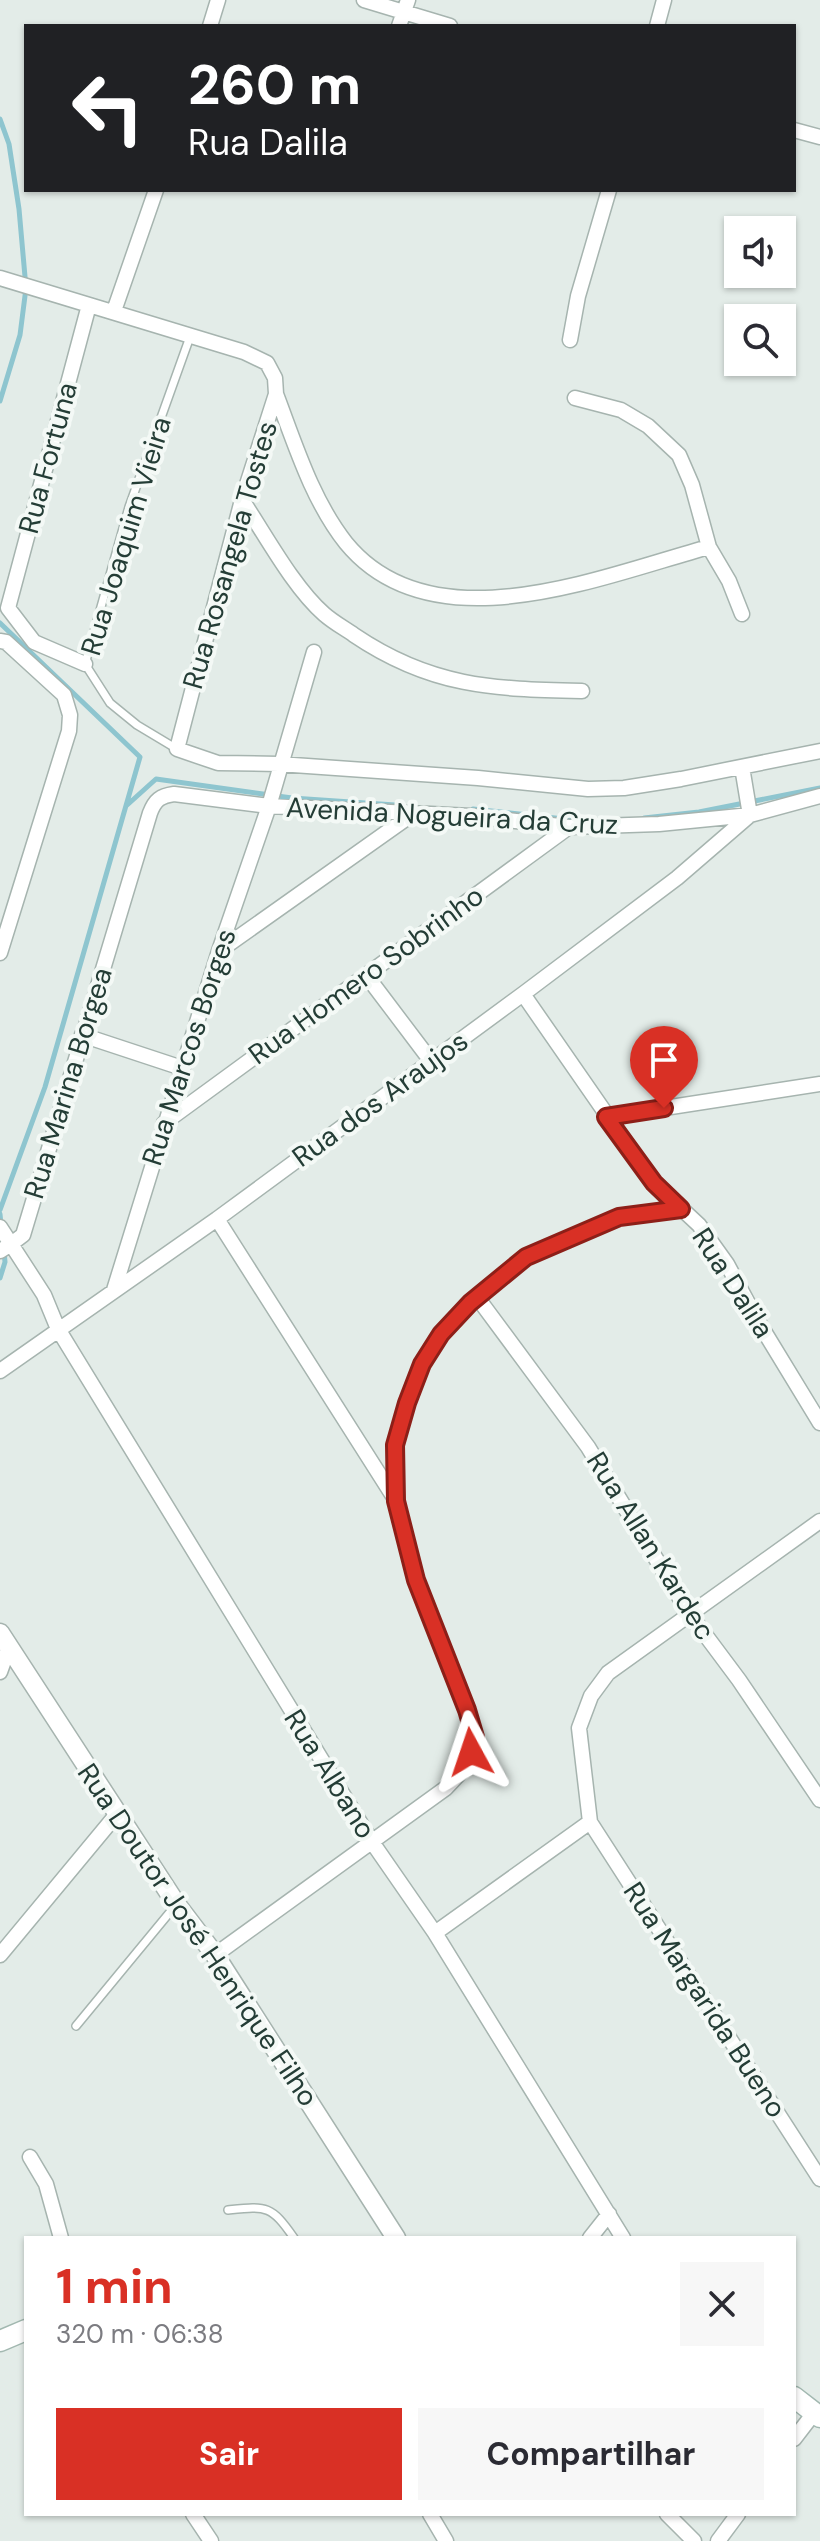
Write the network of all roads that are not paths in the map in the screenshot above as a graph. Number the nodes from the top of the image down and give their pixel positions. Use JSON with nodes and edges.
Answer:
{"nodes":[{"id":1,"x":218,"y":0,"type":"edge"},
{"id":2,"x":364,"y":0,"type":"edge"},
{"id":3,"x":664,"y":0,"type":"edge"},
{"id":4,"x":404,"y":13,"type":"edge"},
{"id":5,"x":211,"y":24,"type":"edge"},
{"id":6,"x":443,"y":24,"type":"edge"},
{"id":7,"x":658,"y":24,"type":"edge"},
{"id":8,"x":796,"y":131,"type":"edge"},
{"id":9,"x":820,"y":137,"type":"edge"},
{"id":10,"x":155,"y":192,"type":"edge"},
{"id":11,"x":608,"y":192,"type":"edge"},
{"id":12,"x":0,"y":278,"type":"edge"},
{"id":13,"x":89,"y":305,"type":"junction"},
{"id":14,"x":114,"y":311,"type":"junction"},
{"id":15,"x":191,"y":334,"type":"junction"},
{"id":16,"x":570,"y":340,"type":"dead end"},
{"id":17,"x":276,"y":394,"type":"junction"},
{"id":18,"x":575,"y":398,"type":"dead end"},
{"id":19,"x":242,"y":500,"type":"junction"},
{"id":20,"x":709,"y":547,"type":"junction"},
{"id":21,"x":742,"y":614,"type":"dead end"},
{"id":22,"x":0,"y":641,"type":"edge"},
{"id":23,"x":314,"y":652,"type":"dead end"},
{"id":24,"x":85,"y":664,"type":"junction"},
{"id":25,"x":582,"y":691,"type":"dead end"},
{"id":26,"x":177,"y":749,"type":"junction"},
{"id":27,"x":820,"y":751,"type":"edge"},
{"id":28,"x":278,"y":768,"type":"junction"},
{"id":29,"x":743,"y":772,"type":"junction"},
{"id":30,"x":820,"y":796,"type":"edge"},
{"id":31,"x":269,"y":804,"type":"junction"},
{"id":32,"x":749,"y":810,"type":"junction"},
{"id":33,"x":414,"y":813,"type":"junction"},
{"id":34,"x":147,"y":824,"type":"joint"},
{"id":35,"x":569,"y":827,"type":"junction"},
{"id":36,"x":219,"y":951,"type":"junction"},
{"id":37,"x":0,"y":953,"type":"edge"},
{"id":38,"x":366,"y":975,"type":"junction"},
{"id":39,"x":523,"y":994,"type":"junction"},
{"id":40,"x":82,"y":1035,"type":"junction"},
{"id":41,"x":431,"y":1061,"type":"junction"},
{"id":42,"x":182,"y":1068,"type":"junction"},
{"id":43,"x":815,"y":1085,"type":"edge"},
{"id":44,"x":820,"y":1098,"type":"edge"},
{"id":45,"x":606,"y":1117,"type":"junction"},
{"id":46,"x":164,"y":1124,"type":"junction"},
{"id":47,"x":681,"y":1209,"type":"junction"},
{"id":48,"x":217,"y":1219,"type":"junction"},
{"id":49,"x":5,"y":1241,"type":"edge"},
{"id":50,"x":114,"y":1290,"type":"junction"},
{"id":51,"x":477,"y":1297,"type":"junction"},
{"id":52,"x":58,"y":1329,"type":"junction"},
{"id":53,"x":0,"y":1371,"type":"edge"},
{"id":54,"x":820,"y":1423,"type":"edge"},
{"id":55,"x":396,"y":1501,"type":"junction"},
{"id":56,"x":820,"y":1521,"type":"edge"},
{"id":57,"x":689,"y":1613,"type":"junction"},
{"id":58,"x":4,"y":1640,"type":"edge"},
{"id":59,"x":0,"y":1672,"type":"edge"},
{"id":60,"x":820,"y":1800,"type":"edge"},
{"id":61,"x":117,"y":1814,"type":"junction"},
{"id":62,"x":590,"y":1822,"type":"junction"},
{"id":63,"x":372,"y":1842,"type":"junction"},
{"id":64,"x":177,"y":1905,"type":"junction"},
{"id":65,"x":435,"y":1933,"type":"junction"},
{"id":66,"x":0,"y":1955,"type":"edge"},
{"id":67,"x":215,"y":1955,"type":"junction"},
{"id":68,"x":76,"y":2026,"type":"dead end"},
{"id":69,"x":30,"y":2157,"type":"dead end"},
{"id":70,"x":820,"y":2179,"type":"edge"},
{"id":71,"x":228,"y":2210,"type":"dead end"},
{"id":72,"x":609,"y":2214,"type":"junction"},
{"id":73,"x":60,"y":2236,"type":"edge"},
{"id":74,"x":293,"y":2236,"type":"edge"},
{"id":75,"x":395,"y":2236,"type":"edge"},
{"id":76,"x":592,"y":2236,"type":"edge"},
{"id":77,"x":622,"y":2236,"type":"edge"},
{"id":78,"x":796,"y":2399,"type":"edge"},
{"id":79,"x":817,"y":2415,"type":"edge"},
{"id":80,"x":796,"y":2437,"type":"edge"},
{"id":81,"x":194,"y":2516,"type":"edge"},
{"id":82,"x":431,"y":2516,"type":"edge"},
{"id":83,"x":669,"y":2516,"type":"edge"},
{"id":84,"x":737,"y":2516,"type":"edge"},
{"id":85,"x":211,"y":2541,"type":"edge"},
{"id":86,"x":446,"y":2541,"type":"edge"},
{"id":87,"x":694,"y":2541,"type":"edge"},
{"id":88,"x":718,"y":2541,"type":"edge"}],
"edges":[{"from":1,"to":5,"type":"street"},
{"from":2,"to":4,"type":"street"},
{"from":3,"to":7,"type":"street"},
{"from":4,"to":6,"type":"street"},
{"from":8,"to":9,"type":"street"},
{"from":10,"to":14,"type":"street"},
{"from":11,"to":16,"type":"street"},
{"from":12,"to":13,"type":"street"},
{"from":13,"to":14,"type":"street"},
{"from":13,"to":24,"type":"street","name":"Rua Fortuna"},
{"from":14,"to":15,"type":"street"},
{"from":15,"to":17,"type":"street","name":"Rua Rosangela Tostes"},
{"from":15,"to":24,"type":"lane","name":"Rua Joaquim Vieira"},
{"from":17,"to":19,"type":"street","name":"Rua Rosangela Tostes"},
{"from":17,"to":20,"type":"street"},
{"from":18,"to":20,"type":"street"},
{"from":19,"to":25,"type":"street"},
{"from":19,"to":26,"type":"street","name":"Rua Rosangela Tostes"},
{"from":20,"to":21,"type":"street"},
{"from":22,"to":37,"type":"street"},
{"from":23,"to":28,"type":"street","name":"Rua Marcos Borges"},
{"from":24,"to":26,"type":"lane","name":"Rua Joaquim Vieira"},
{"from":26,"to":28,"type":"street","name":"Avenida Nogueira da Cruz"},
{"from":27,"to":29,"type":"street","name":"Avenida Nogueira da Cruz"},
{"from":28,"to":29,"type":"street","name":"Avenida Nogueira da Cruz"},
{"from":28,"to":31,"type":"street","name":"Rua Marcos Borges"},
{"from":29,"to":32,"type":"street"},
{"from":30,"to":32,"type":"street","name":"Avenida Nogueira da Cruz"},
{"from":31,"to":33,"type":"street","name":"Avenida Nogueira da Cruz"},
{"from":31,"to":34,"type":"street","name":"Avenida Nogueira da Cruz"},
{"from":31,"to":36,"type":"street","name":"Rua Marcos Borges"},
{"from":32,"to":35,"type":"street","name":"Avenida Nogueira da Cruz"},
{"from":32,"to":39,"type":"street","name":"Rua dos Araujos"},
{"from":33,"to":35,"type":"street","name":"Avenida Nogueira da Cruz"},
{"from":33,"to":36,"type":"street"},
{"from":34,"to":40,"type":"street","name":"Rua Marina Borgea"},
{"from":35,"to":38,"type":"street","name":"Rua Homero Sobrinho"},
{"from":36,"to":42,"type":"street","name":"Rua Marcos Borges"},
{"from":38,"to":41,"type":"street"},
{"from":38,"to":46,"type":"street","name":"Rua Homero Sobrinho"},
{"from":39,"to":41,"type":"street","name":"Rua dos Araujos"},
{"from":39,"to":45,"type":"street","name":"Rua Dalila"},
{"from":40,"to":42,"type":"street"},
{"from":40,"to":49,"type":"street","name":"Rua Marina Borgea"},
{"from":41,"to":48,"type":"street","name":"Rua dos Araujos"},
{"from":42,"to":46,"type":"street","name":"Rua Marcos Borges"},
{"from":43,"to":44,"type":"street"},
{"from":43,"to":45,"type":"street"},
{"from":45,"to":47,"type":"street","name":"Rua Dalila"},
{"from":46,"to":50,"type":"street","name":"Rua Marcos Borges"},
{"from":47,"to":51,"type":"street"},
{"from":47,"to":54,"type":"street","name":"Rua Dalila"},
{"from":48,"to":50,"type":"street","name":"Rua dos Araujos"},
{"from":48,"to":55,"type":"street"},
{"from":49,"to":52,"type":"street","name":"Rua Marina Borgea"},
{"from":50,"to":52,"type":"street","name":"Rua dos Araujos"},
{"from":51,"to":55,"type":"street"},
{"from":51,"to":57,"type":"street","name":"Rua Allan Kardec"},
{"from":52,"to":53,"type":"street","name":"Rua dos Araujos"},
{"from":52,"to":63,"type":"street","name":"Rua Albano"},
{"from":55,"to":63,"type":"street"},
{"from":56,"to":57,"type":"street"},
{"from":57,"to":60,"type":"street","name":"Rua Allan Kardec"},
{"from":57,"to":62,"type":"street"},
{"from":58,"to":59,"type":"street"},
{"from":58,"to":61,"type":"street","name":"Rua Doutor José Henrique Filho"},
{"from":61,"to":64,"type":"street","name":"Rua Doutor José Henrique Filho"},
{"from":61,"to":66,"type":"street"},
{"from":62,"to":65,"type":"street"},
{"from":62,"to":70,"type":"street","name":"Rua Margarida Bueno"},
{"from":63,"to":65,"type":"street","name":"Rua Albano"},
{"from":63,"to":67,"type":"street"},
{"from":64,"to":67,"type":"street","name":"Rua Doutor José Henrique Filho"},
{"from":64,"to":68,"type":"lane"},
{"from":65,"to":72,"type":"street","name":"Rua Albano"},
{"from":67,"to":75,"type":"street","name":"Rua Doutor José Henrique Filho"},
{"from":69,"to":73,"type":"street"},
{"from":71,"to":74,"type":"lane"},
{"from":72,"to":76,"type":"street"},
{"from":72,"to":77,"type":"street","name":"Rua Albano"},
{"from":78,"to":79,"type":"main road"},
{"from":79,"to":80,"type":"street"},
{"from":81,"to":85,"type":"street"},
{"from":82,"to":86,"type":"street"},
{"from":83,"to":87,"type":"street"},
{"from":84,"to":88,"type":"street"}]}
